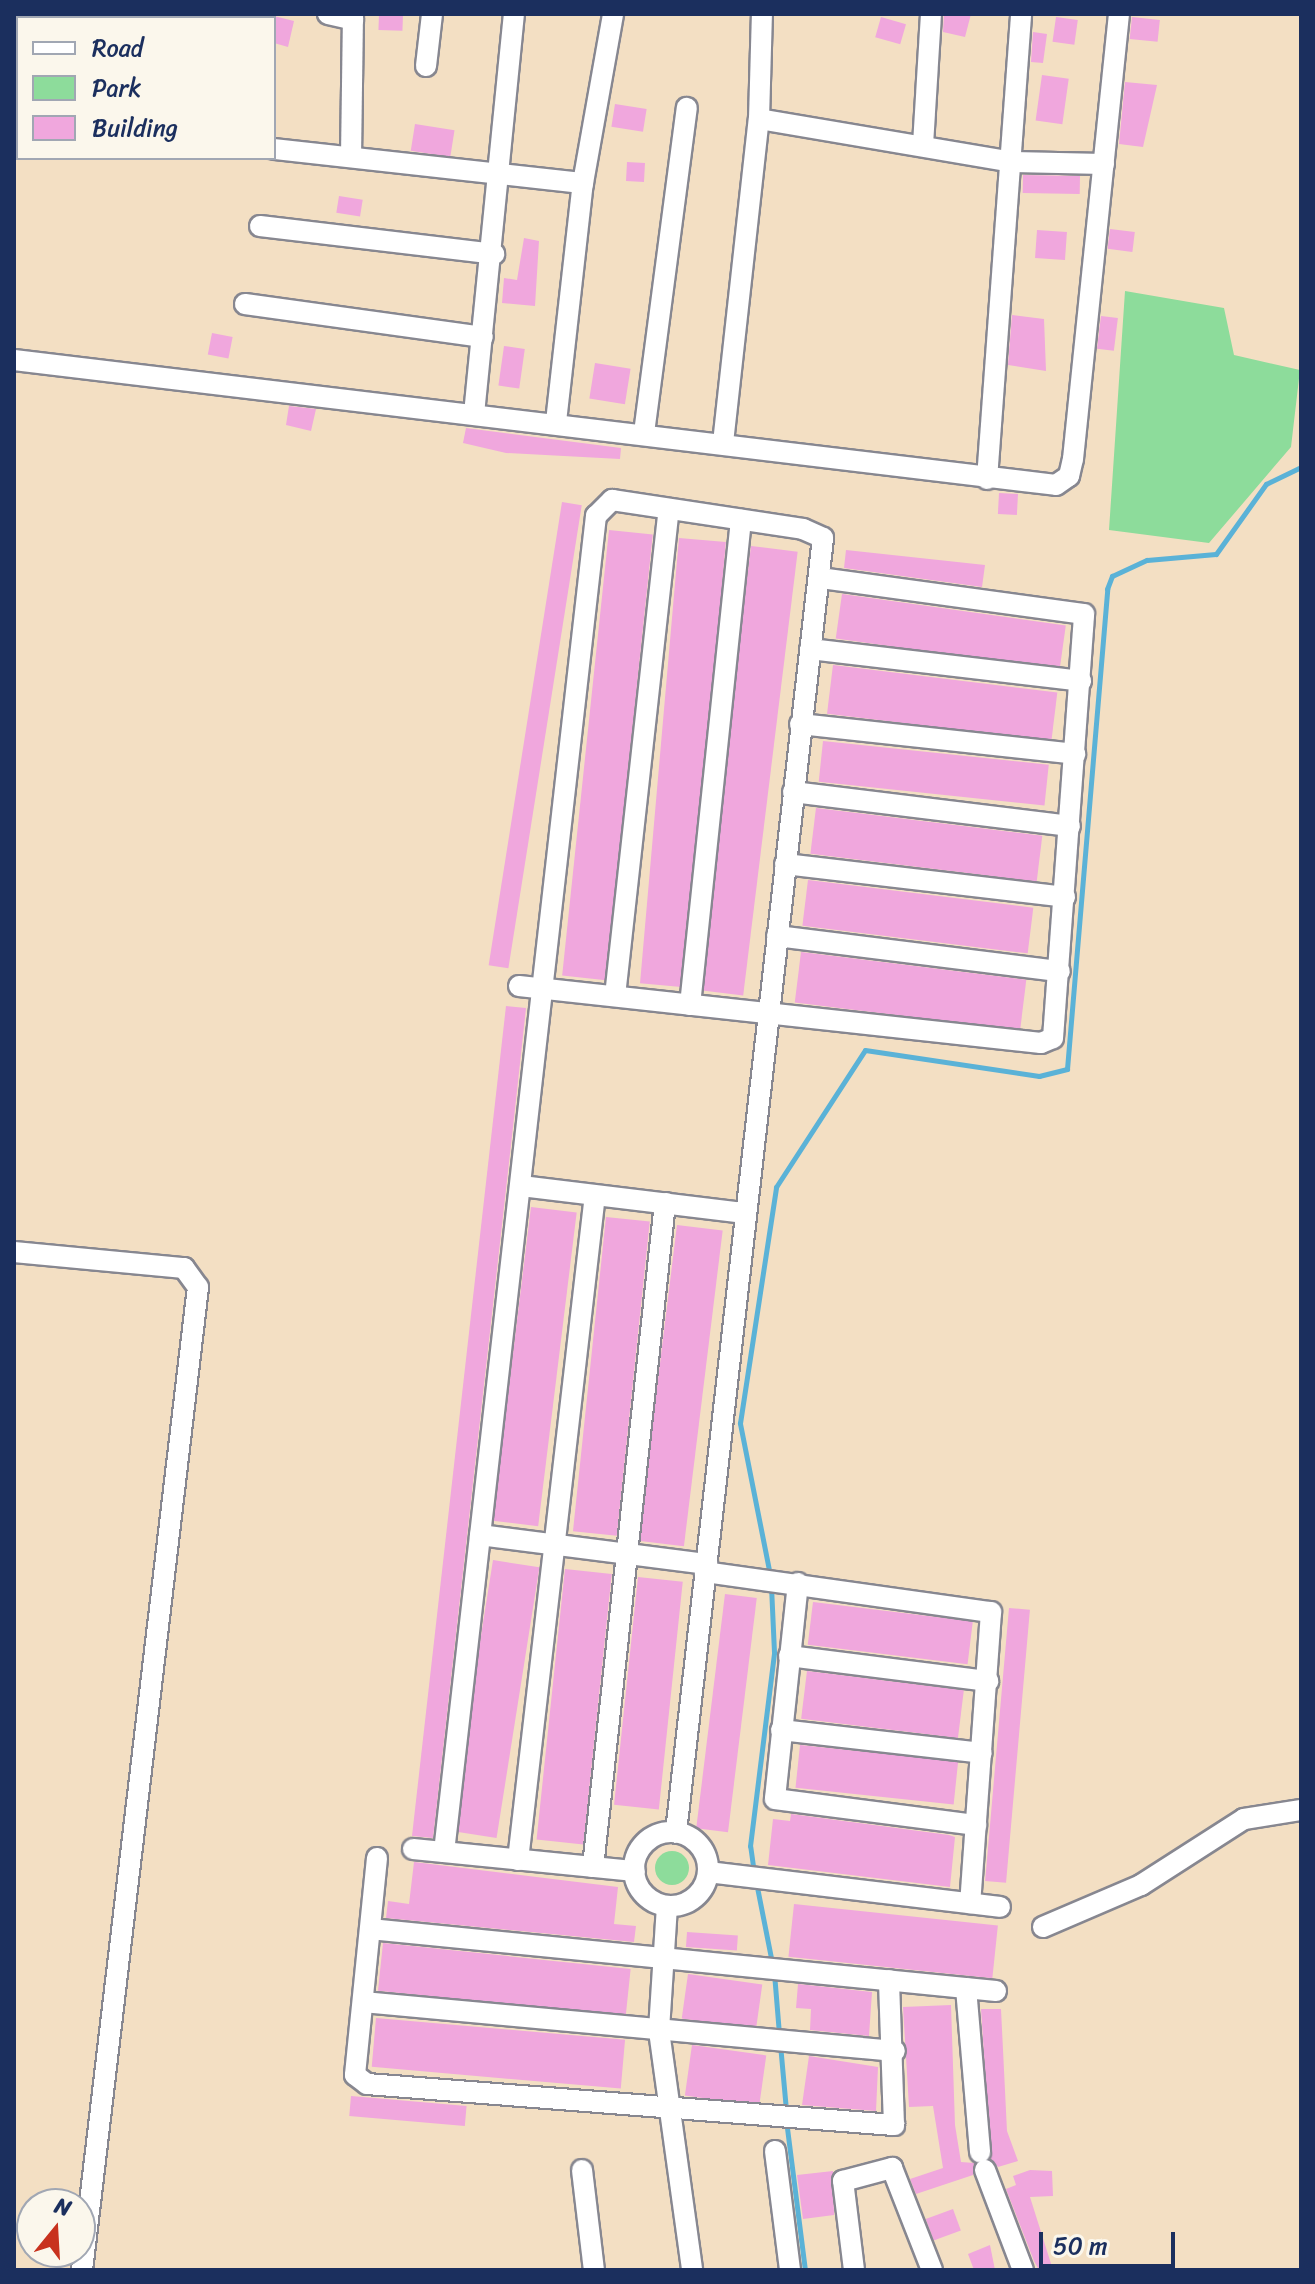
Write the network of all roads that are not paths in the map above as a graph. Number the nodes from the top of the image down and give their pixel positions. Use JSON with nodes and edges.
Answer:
{"nodes":[{"id":1,"x":328,"y":14,"type":"edge"},
{"id":2,"x":432,"y":14,"type":"edge"},
{"id":3,"x":514,"y":14,"type":"edge"},
{"id":4,"x":613,"y":14,"type":"edge"},
{"id":5,"x":762,"y":14,"type":"edge"},
{"id":6,"x":931,"y":14,"type":"edge"},
{"id":7,"x":1021,"y":14,"type":"edge"},
{"id":8,"x":1119,"y":14,"type":"edge"},
{"id":9,"x":353,"y":17,"type":"edge"},
{"id":10,"x":426,"y":66,"type":"dead end"},
{"id":11,"x":687,"y":108,"type":"dead end"},
{"id":12,"x":759,"y":119,"type":"junction"},
{"id":13,"x":923,"y":145,"type":"junction"},
{"id":14,"x":276,"y":149,"type":"edge"},
{"id":15,"x":351,"y":157,"type":"junction"},
{"id":16,"x":1013,"y":162,"type":"junction"},
{"id":17,"x":1104,"y":164,"type":"junction"},
{"id":18,"x":495,"y":174,"type":"junction"},
{"id":19,"x":583,"y":183,"type":"junction"},
{"id":20,"x":260,"y":226,"type":"dead end"},
{"id":21,"x":494,"y":254,"type":"junction"},
{"id":22,"x":245,"y":304,"type":"dead end"},
{"id":23,"x":483,"y":337,"type":"junction"},
{"id":24,"x":14,"y":360,"type":"edge"},
{"id":25,"x":474,"y":414,"type":"junction"},
{"id":26,"x":556,"y":422,"type":"junction"},
{"id":27,"x":644,"y":433,"type":"junction"},
{"id":28,"x":723,"y":443,"type":"junction"},
{"id":29,"x":987,"y":479,"type":"junction"},
{"id":30,"x":669,"y":509,"type":"junction"},
{"id":31,"x":741,"y":520,"type":"junction"},
{"id":32,"x":820,"y":578,"type":"junction"},
{"id":33,"x":810,"y":649,"type":"junction"},
{"id":34,"x":1081,"y":681,"type":"junction"},
{"id":35,"x":800,"y":724,"type":"junction"},
{"id":36,"x":1075,"y":754,"type":"junction"},
{"id":37,"x":793,"y":792,"type":"junction"},
{"id":38,"x":1070,"y":826,"type":"junction"},
{"id":39,"x":785,"y":864,"type":"junction"},
{"id":40,"x":1065,"y":897,"type":"junction"},
{"id":41,"x":777,"y":936,"type":"junction"},
{"id":42,"x":1060,"y":971,"type":"junction"},
{"id":43,"x":519,"y":986,"type":"dead end"},
{"id":44,"x":544,"y":989,"type":"junction"},
{"id":45,"x":615,"y":996,"type":"junction"},
{"id":46,"x":690,"y":1005,"type":"junction"},
{"id":47,"x":769,"y":1013,"type":"junction"},
{"id":48,"x":521,"y":1186,"type":"junction"},
{"id":49,"x":595,"y":1195,"type":"junction"},
{"id":50,"x":665,"y":1203,"type":"junction"},
{"id":51,"x":745,"y":1213,"type":"junction"},
{"id":52,"x":14,"y":1252,"type":"edge"},
{"id":53,"x":480,"y":1535,"type":"junction"},
{"id":54,"x":554,"y":1545,"type":"junction"},
{"id":55,"x":626,"y":1554,"type":"junction"},
{"id":56,"x":706,"y":1568,"type":"junction"},
{"id":57,"x":780,"y":1581,"type":"junction"},
{"id":58,"x":789,"y":1656,"type":"junction"},
{"id":59,"x":988,"y":1681,"type":"junction"},
{"id":60,"x":781,"y":1730,"type":"junction"},
{"id":61,"x":982,"y":1753,"type":"junction"},
{"id":62,"x":1301,"y":1810,"type":"edge"},
{"id":63,"x":976,"y":1825,"type":"junction"},
{"id":64,"x":676,"y":1833,"type":"junction"},
{"id":65,"x":413,"y":1849,"type":"dead end"},
{"id":66,"x":444,"y":1852,"type":"junction"},
{"id":67,"x":377,"y":1858,"type":"dead end"},
{"id":68,"x":518,"y":1860,"type":"junction"},
{"id":69,"x":593,"y":1867,"type":"junction"},
{"id":70,"x":635,"y":1871,"type":"junction"},
{"id":71,"x":708,"y":1872,"type":"junction"},
{"id":72,"x":970,"y":1903,"type":"junction"},
{"id":73,"x":667,"y":1906,"type":"junction"},
{"id":74,"x":1000,"y":1907,"type":"dead end"},
{"id":75,"x":1043,"y":1927,"type":"dead end"},
{"id":76,"x":370,"y":1929,"type":"junction"},
{"id":77,"x":662,"y":1958,"type":"junction"},
{"id":78,"x":889,"y":1980,"type":"junction"},
{"id":79,"x":966,"y":1988,"type":"junction"},
{"id":80,"x":996,"y":1991,"type":"dead end"},
{"id":81,"x":363,"y":2002,"type":"junction"},
{"id":82,"x":659,"y":2031,"type":"junction"},
{"id":83,"x":895,"y":2051,"type":"junction"},
{"id":84,"x":670,"y":2105,"type":"junction"},
{"id":85,"x":775,"y":2151,"type":"dead end"},
{"id":86,"x":582,"y":2170,"type":"dead end"},
{"id":87,"x":82,"y":2270,"type":"edge"},
{"id":88,"x":594,"y":2270,"type":"edge"},
{"id":89,"x":692,"y":2270,"type":"edge"},
{"id":90,"x":790,"y":2270,"type":"edge"},
{"id":91,"x":854,"y":2270,"type":"edge"},
{"id":92,"x":932,"y":2270,"type":"edge"},
{"id":93,"x":1023,"y":2270,"type":"edge"}],
"edges":[{"from":1,"to":9,"type":"street"},
{"from":2,"to":10,"type":"street"},
{"from":3,"to":18,"type":"street"},
{"from":4,"to":19,"type":"street"},
{"from":5,"to":12,"type":"street"},
{"from":6,"to":13,"type":"street"},
{"from":7,"to":16,"type":"street"},
{"from":8,"to":17,"type":"street"},
{"from":9,"to":15,"type":"street"},
{"from":11,"to":27,"type":"street"},
{"from":12,"to":13,"type":"street"},
{"from":12,"to":28,"type":"street"},
{"from":13,"to":16,"type":"street"},
{"from":14,"to":15,"type":"street"},
{"from":15,"to":18,"type":"street"},
{"from":16,"to":17,"type":"street"},
{"from":16,"to":29,"type":"street"},
{"from":17,"to":29,"type":"street"},
{"from":18,"to":19,"type":"street"},
{"from":18,"to":21,"type":"street"},
{"from":19,"to":26,"type":"street"},
{"from":20,"to":21,"type":"street"},
{"from":21,"to":23,"type":"street"},
{"from":22,"to":23,"type":"street"},
{"from":23,"to":25,"type":"street"},
{"from":24,"to":25,"type":"street"},
{"from":25,"to":26,"type":"street"},
{"from":26,"to":27,"type":"street"},
{"from":27,"to":28,"type":"street"},
{"from":28,"to":29,"type":"street"},
{"from":30,"to":31,"type":"street"},
{"from":30,"to":44,"type":"street"},
{"from":30,"to":45,"type":"street"},
{"from":31,"to":32,"type":"street"},
{"from":31,"to":46,"type":"street"},
{"from":32,"to":33,"type":"street"},
{"from":32,"to":34,"type":"street"},
{"from":33,"to":34,"type":"street"},
{"from":33,"to":35,"type":"street"},
{"from":34,"to":36,"type":"street"},
{"from":35,"to":36,"type":"street"},
{"from":35,"to":37,"type":"street"},
{"from":36,"to":38,"type":"street"},
{"from":37,"to":38,"type":"street"},
{"from":37,"to":39,"type":"street"},
{"from":38,"to":40,"type":"street"},
{"from":39,"to":40,"type":"street"},
{"from":39,"to":41,"type":"street"},
{"from":40,"to":42,"type":"street"},
{"from":41,"to":42,"type":"street"},
{"from":41,"to":47,"type":"street"},
{"from":42,"to":47,"type":"street"},
{"from":43,"to":44,"type":"street"},
{"from":44,"to":45,"type":"street"},
{"from":44,"to":48,"type":"street"},
{"from":45,"to":46,"type":"street"},
{"from":46,"to":47,"type":"street"},
{"from":47,"to":51,"type":"street"},
{"from":48,"to":49,"type":"street"},
{"from":48,"to":53,"type":"street"},
{"from":49,"to":50,"type":"street"},
{"from":49,"to":54,"type":"street"},
{"from":50,"to":51,"type":"street"},
{"from":50,"to":55,"type":"street"},
{"from":51,"to":56,"type":"street"},
{"from":52,"to":87,"type":"street"},
{"from":53,"to":54,"type":"street"},
{"from":53,"to":66,"type":"street"},
{"from":54,"to":55,"type":"street"},
{"from":54,"to":68,"type":"street"},
{"from":55,"to":56,"type":"street"},
{"from":55,"to":69,"type":"street"},
{"from":56,"to":57,"type":"street"},
{"from":56,"to":64,"type":"street"},
{"from":57,"to":58,"type":"street"},
{"from":57,"to":59,"type":"street"},
{"from":58,"to":59,"type":"street"},
{"from":58,"to":60,"type":"street"},
{"from":59,"to":61,"type":"street"},
{"from":60,"to":61,"type":"street"},
{"from":60,"to":63,"type":"street"},
{"from":61,"to":63,"type":"street"},
{"from":62,"to":75,"type":"street"},
{"from":63,"to":72,"type":"street"},
{"from":64,"to":70,"type":"street"},
{"from":64,"to":71,"type":"street"},
{"from":65,"to":66,"type":"street"},
{"from":66,"to":68,"type":"street"},
{"from":67,"to":76,"type":"street"},
{"from":68,"to":69,"type":"street"},
{"from":69,"to":70,"type":"street"},
{"from":70,"to":73,"type":"street"},
{"from":71,"to":72,"type":"street"},
{"from":71,"to":73,"type":"street"},
{"from":72,"to":74,"type":"street"},
{"from":73,"to":77,"type":"street"},
{"from":76,"to":77,"type":"street"},
{"from":76,"to":81,"type":"street"},
{"from":77,"to":78,"type":"street"},
{"from":77,"to":82,"type":"street"},
{"from":78,"to":79,"type":"street"},
{"from":78,"to":83,"type":"street"},
{"from":79,"to":80,"type":"street"},
{"from":79,"to":93,"type":"street"},
{"from":81,"to":82,"type":"street"},
{"from":81,"to":84,"type":"street"},
{"from":82,"to":83,"type":"street"},
{"from":82,"to":84,"type":"street"},
{"from":83,"to":84,"type":"street"},
{"from":84,"to":89,"type":"street"},
{"from":85,"to":90,"type":"street"},
{"from":86,"to":88,"type":"street"},
{"from":91,"to":92,"type":"street"}]}
